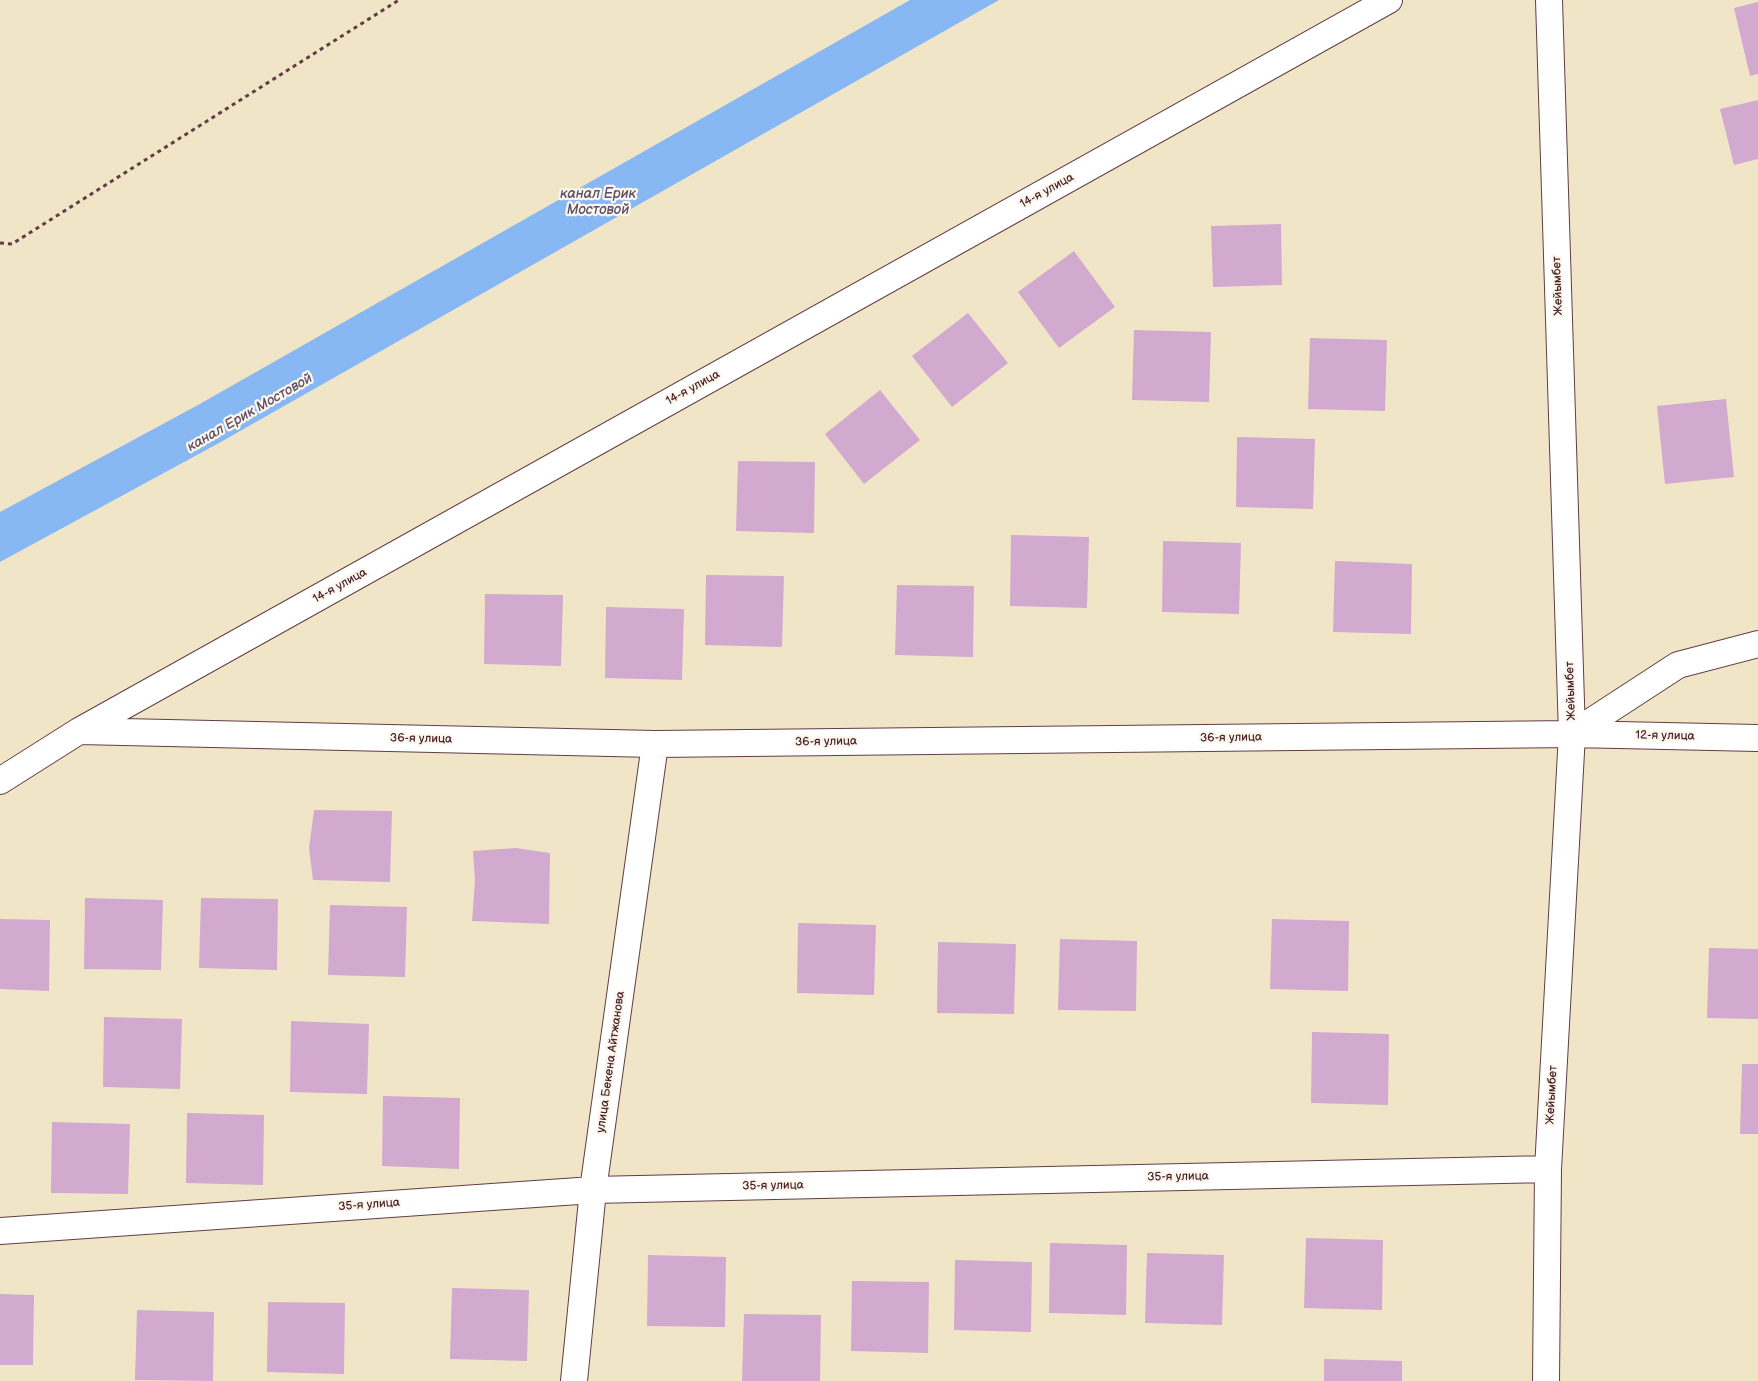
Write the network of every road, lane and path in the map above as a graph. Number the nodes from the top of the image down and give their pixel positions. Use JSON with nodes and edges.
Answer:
{"nodes":[{"id":1,"x":399,"y":0,"type":"edge"},
{"id":2,"x":1389,"y":0,"type":"edge"},
{"id":3,"x":1549,"y":0,"type":"edge"},
{"id":4,"x":0,"y":243,"type":"edge"},
{"id":5,"x":1758,"y":644,"type":"edge"},
{"id":6,"x":79,"y":731,"type":"junction"},
{"id":7,"x":1572,"y":734,"type":"junction"},
{"id":8,"x":1758,"y":738,"type":"edge"},
{"id":9,"x":655,"y":744,"type":"junction"},
{"id":10,"x":0,"y":781,"type":"edge"},
{"id":11,"x":1548,"y":1169,"type":"junction"},
{"id":12,"x":593,"y":1190,"type":"junction"},
{"id":13,"x":0,"y":1231,"type":"edge"},
{"id":14,"x":574,"y":1381,"type":"edge"},
{"id":15,"x":1546,"y":1381,"type":"edge"}],
"edges":[{"from":1,"to":4,"type":"path"},
{"from":2,"to":6,"type":"street","name":"14-я улица"},
{"from":3,"to":7,"type":"street","name":"Жейымбет"},
{"from":5,"to":7,"type":"street"},
{"from":6,"to":9,"type":"street","name":"36-я улица"},
{"from":6,"to":10,"type":"street","name":"14-я улица"},
{"from":7,"to":8,"type":"street","name":"12-я улица"},
{"from":7,"to":9,"type":"street","name":"36-я улица"},
{"from":7,"to":11,"type":"street","name":"Жейымбет"},
{"from":9,"to":12,"type":"street","name":"улица Бекена Айтжанова"},
{"from":11,"to":12,"type":"street","name":"35-я улица"},
{"from":11,"to":15,"type":"street","name":"Жейымбет"},
{"from":12,"to":13,"type":"street","name":"35-я улица"},
{"from":12,"to":14,"type":"street","name":"улица Бекена Айтжанова"}]}
